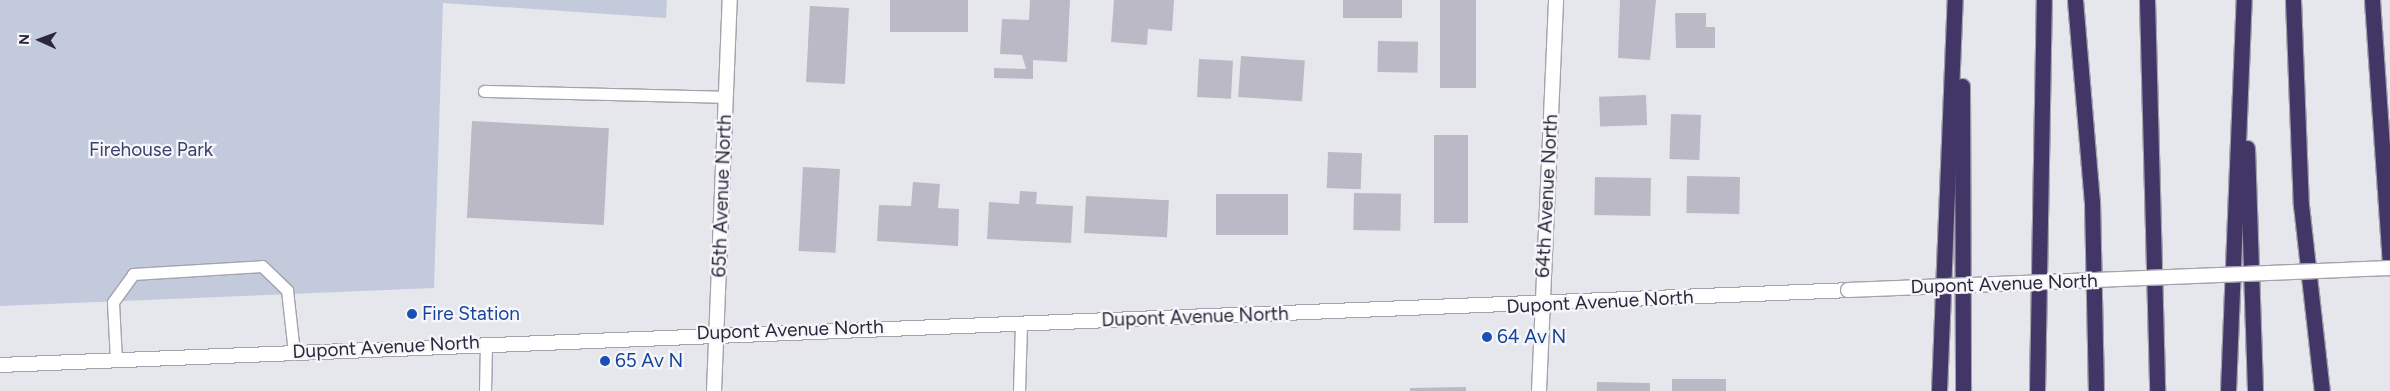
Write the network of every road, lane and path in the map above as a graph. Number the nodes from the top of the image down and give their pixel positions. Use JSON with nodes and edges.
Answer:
{"nodes":[{"id":1,"x":730,"y":0,"type":"edge"},
{"id":2,"x":1556,"y":0,"type":"edge"},
{"id":3,"x":1955,"y":0,"type":"edge"},
{"id":4,"x":1962,"y":0,"type":"edge"},
{"id":5,"x":2044,"y":0,"type":"edge"},
{"id":6,"x":2075,"y":0,"type":"edge"},
{"id":7,"x":2147,"y":0,"type":"edge"},
{"id":8,"x":2244,"y":0,"type":"edge"},
{"id":9,"x":2294,"y":0,"type":"edge"},
{"id":10,"x":2372,"y":0,"type":"edge"},
{"id":11,"x":2243,"y":25,"type":"junction"},
{"id":12,"x":484,"y":91,"type":"dead end"},
{"id":13,"x":726,"y":97,"type":"junction"},
{"id":14,"x":2390,"y":268,"type":"edge"},
{"id":15,"x":1542,"y":305,"type":"junction"},
{"id":16,"x":1022,"y":322,"type":"junction"},
{"id":17,"x":717,"y":333,"type":"junction"},
{"id":18,"x":486,"y":343,"type":"junction"},
{"id":19,"x":294,"y":352,"type":"junction"},
{"id":20,"x":116,"y":360,"type":"junction"},
{"id":21,"x":0,"y":365,"type":"edge"},
{"id":22,"x":485,"y":391,"type":"edge"},
{"id":23,"x":714,"y":391,"type":"edge"},
{"id":24,"x":1019,"y":391,"type":"edge"},
{"id":25,"x":1539,"y":391,"type":"edge"},
{"id":26,"x":1939,"y":391,"type":"edge"},
{"id":27,"x":1963,"y":391,"type":"edge"},
{"id":28,"x":2036,"y":391,"type":"edge"},
{"id":29,"x":2096,"y":391,"type":"edge"},
{"id":30,"x":2157,"y":391,"type":"edge"},
{"id":31,"x":2228,"y":391,"type":"edge"},
{"id":32,"x":2255,"y":391,"type":"edge"},
{"id":33,"x":2322,"y":391,"type":"edge"}],
"edges":[{"from":1,"to":13,"type":"street","name":"65th Avenue North"},
{"from":2,"to":15,"type":"street","name":"64th Avenue North"},
{"from":3,"to":26,"type":"highway"},
{"from":4,"to":27,"type":"highway"},
{"from":5,"to":28,"type":"highway"},
{"from":6,"to":29,"type":"highway"},
{"from":7,"to":30,"type":"highway"},
{"from":8,"to":11,"type":"highway"},
{"from":9,"to":33,"type":"highway"},
{"from":10,"to":14,"type":"highway"},
{"from":11,"to":31,"type":"highway"},
{"from":11,"to":32,"type":"highway"},
{"from":12,"to":13,"type":"lane"},
{"from":13,"to":17,"type":"street","name":"65th Avenue North"},
{"from":14,"to":15,"type":"street","name":"Dupont Avenue North","bridge":true},
{"from":15,"to":16,"type":"street","name":"Dupont Avenue North"},
{"from":15,"to":25,"type":"street","name":"64th Avenue North"},
{"from":16,"to":17,"type":"street","name":"Dupont Avenue North"},
{"from":16,"to":24,"type":"lane"},
{"from":17,"to":18,"type":"street","name":"Dupont Avenue North"},
{"from":17,"to":23,"type":"street","name":"65th Avenue North"},
{"from":18,"to":19,"type":"street","name":"Dupont Avenue North"},
{"from":18,"to":22,"type":"lane"},
{"from":19,"to":20,"type":"street","name":"Dupont Avenue North"},
{"from":19,"to":20,"type":"lane"},
{"from":20,"to":21,"type":"street","name":"Dupont Avenue North"}]}
